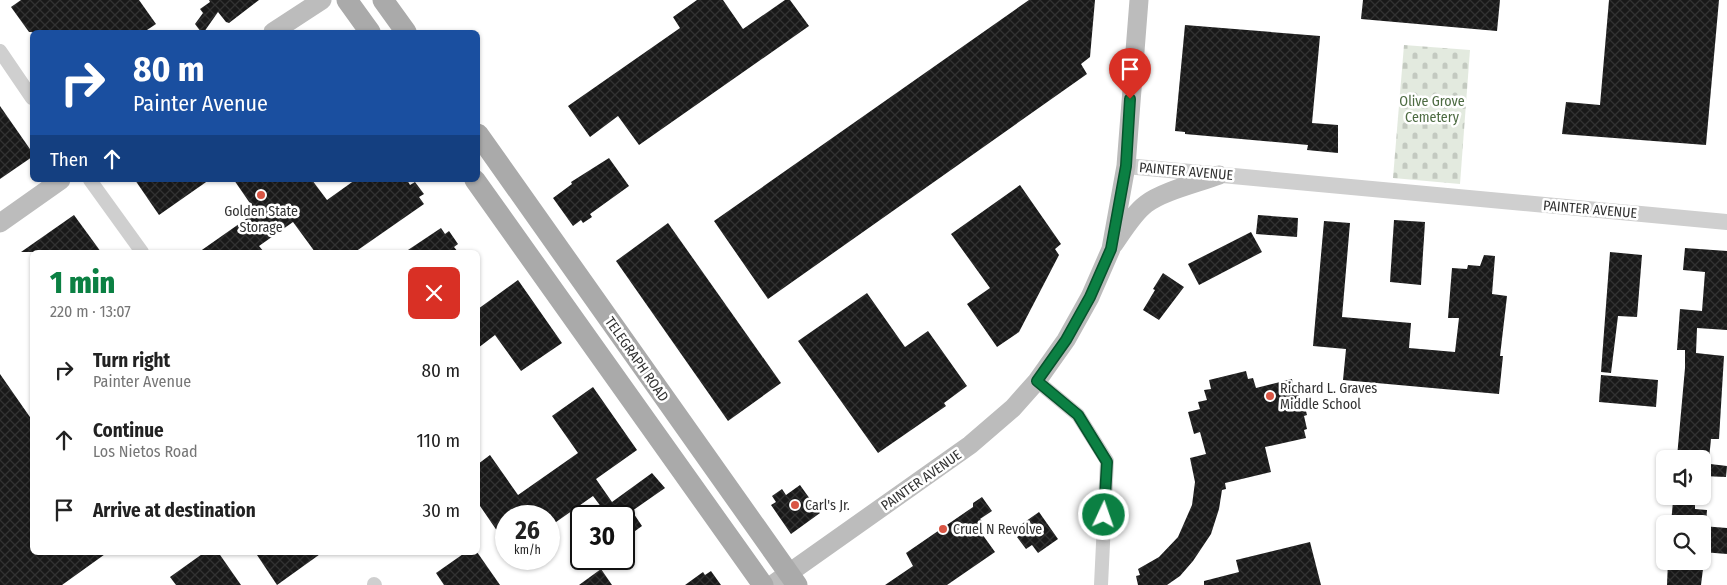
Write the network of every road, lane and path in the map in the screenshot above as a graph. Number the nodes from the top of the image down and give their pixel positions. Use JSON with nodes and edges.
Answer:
{"nodes":[{"id":1,"x":322,"y":0,"type":"edge"},
{"id":2,"x":347,"y":0,"type":"edge"},
{"id":3,"x":383,"y":0,"type":"edge"},
{"id":4,"x":1139,"y":0,"type":"edge"},
{"id":5,"x":277,"y":30,"type":"edge"},
{"id":6,"x":369,"y":30,"type":"edge"},
{"id":7,"x":405,"y":30,"type":"edge"},
{"id":8,"x":0,"y":51,"type":"edge"},
{"id":9,"x":30,"y":95,"type":"edge"},
{"id":10,"x":480,"y":137,"type":"edge"},
{"id":11,"x":1126,"y":166,"type":"junction"},
{"id":12,"x":1219,"y":174,"type":"junction"},
{"id":13,"x":58,"y":182,"type":"edge"},
{"id":14,"x":91,"y":182,"type":"edge"},
{"id":15,"x":476,"y":182,"type":"edge"},
{"id":16,"x":526,"y":202,"type":"junction"},
{"id":17,"x":502,"y":218,"type":"junction"},
{"id":18,"x":1727,"y":222,"type":"edge"},
{"id":19,"x":0,"y":223,"type":"edge"},
{"id":20,"x":1111,"y":249,"type":"junction"},
{"id":21,"x":141,"y":250,"type":"edge"},
{"id":22,"x":1037,"y":381,"type":"junction"},
{"id":23,"x":786,"y":581,"type":"edge"},
{"id":24,"x":763,"y":585,"type":"edge"},
{"id":25,"x":1101,"y":585,"type":"edge"}],
"edges":[{"from":1,"to":5,"type":"main road"},
{"from":2,"to":6,"type":"main road"},
{"from":3,"to":7,"type":"main road"},
{"from":4,"to":11,"type":"main road"},
{"from":8,"to":9,"type":"street"},
{"from":10,"to":16,"type":"main road","name":"TELEGRAPH ROAD"},
{"from":11,"to":12,"type":"street","name":"PAINTER AVENUE"},
{"from":11,"to":20,"type":"main road","name":"PAINTER AVENUE"},
{"from":12,"to":18,"type":"street","name":"PAINTER AVENUE"},
{"from":12,"to":20,"type":"main road"},
{"from":13,"to":19,"type":"main road"},
{"from":14,"to":21,"type":"street"},
{"from":15,"to":17,"type":"main road","name":"TELEGRAPH ROAD"},
{"from":16,"to":17,"type":"main road"},
{"from":16,"to":23,"type":"main road","name":"TELEGRAPH ROAD"},
{"from":17,"to":24,"type":"main road","name":"TELEGRAPH ROAD"},
{"from":20,"to":22,"type":"main road","name":"PAINTER AVENUE"},
{"from":22,"to":23,"type":"main road","name":"PAINTER AVENUE"},
{"from":22,"to":25,"type":"street"}]}
